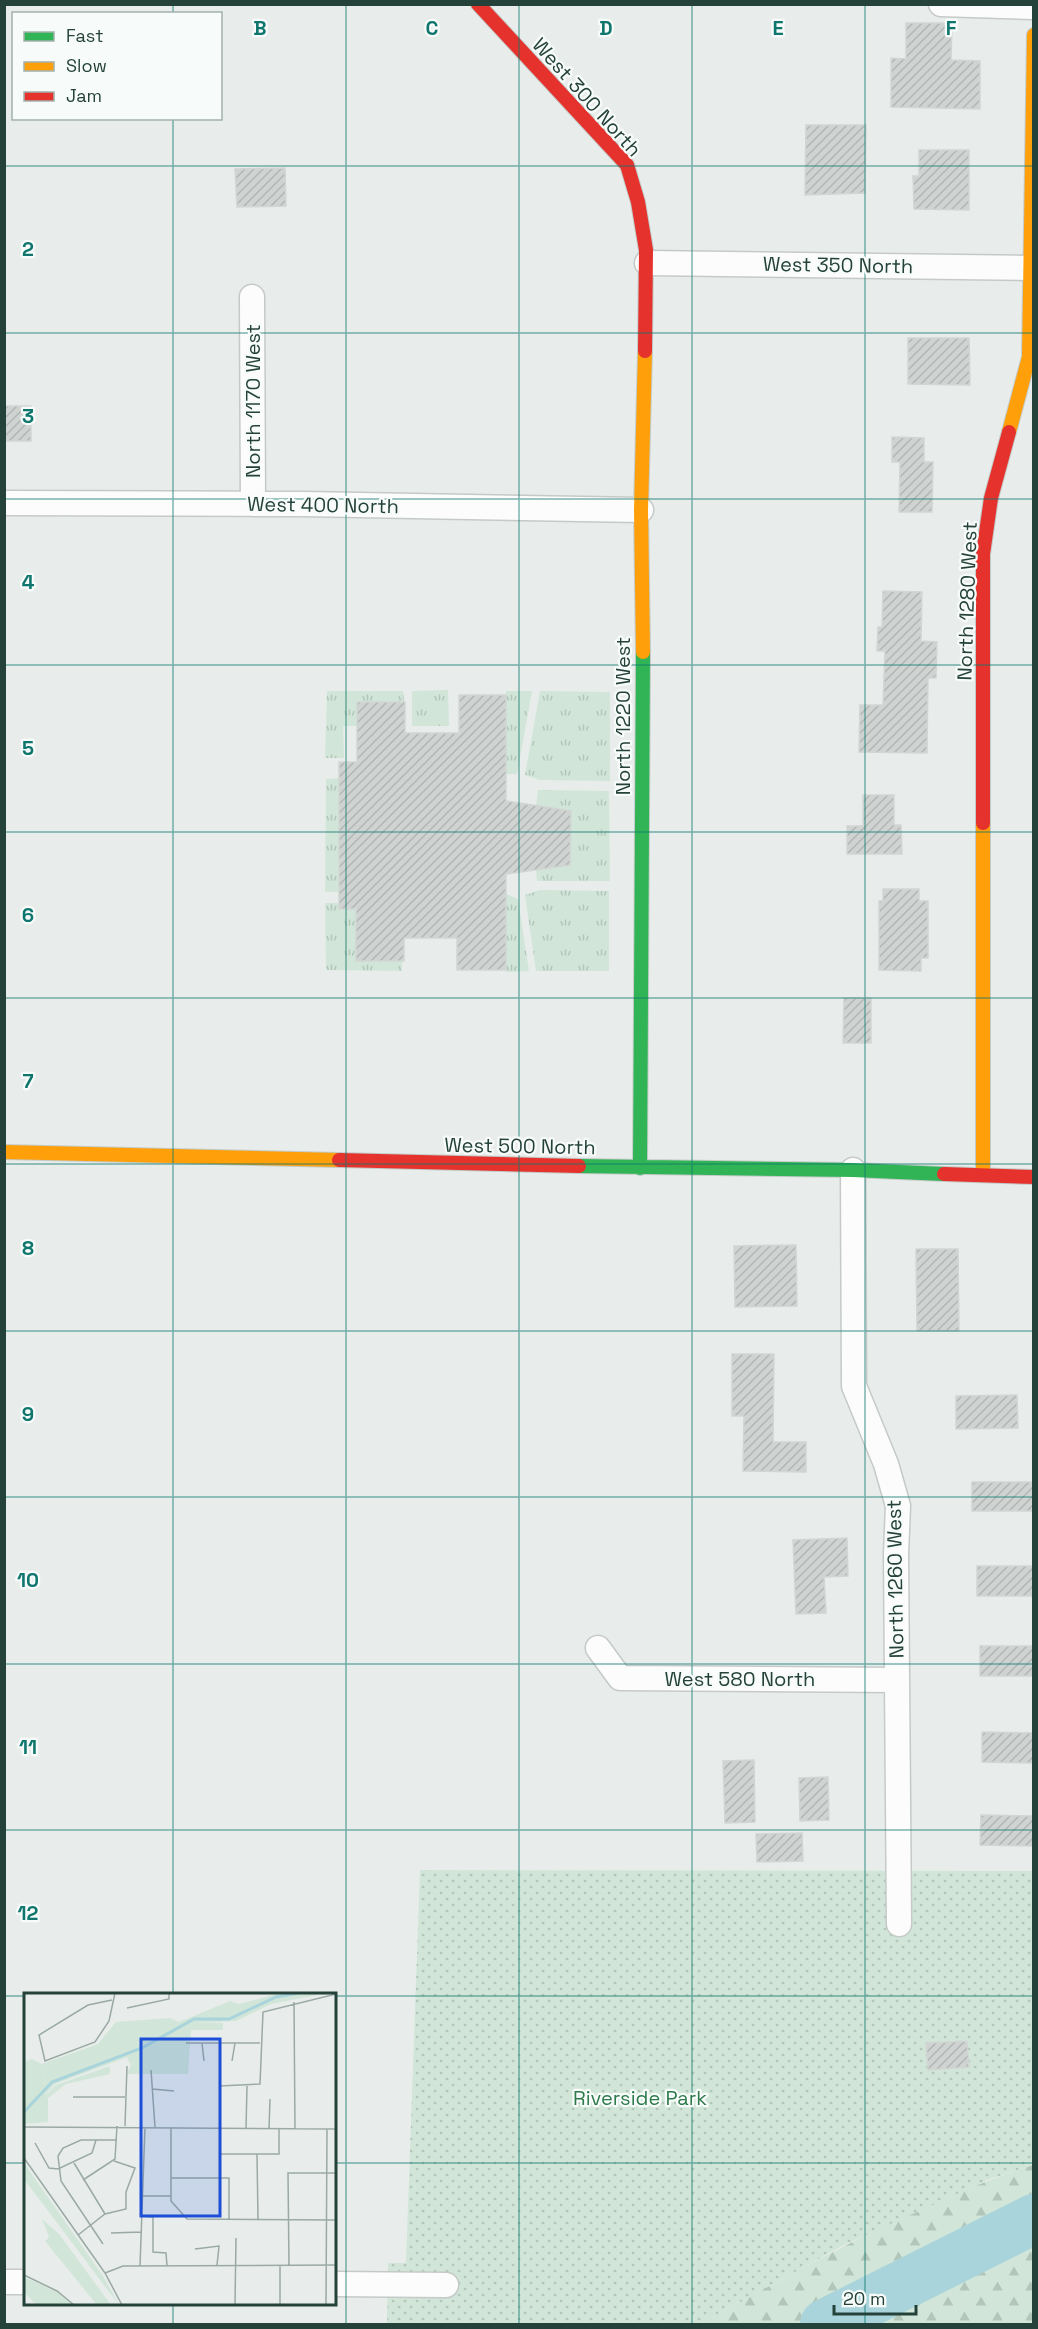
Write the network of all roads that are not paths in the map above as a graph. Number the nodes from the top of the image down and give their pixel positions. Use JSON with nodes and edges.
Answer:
{"nodes":[{"id":1,"x":478,"y":4,"type":"edge"},
{"id":2,"x":941,"y":4,"type":"edge"},
{"id":3,"x":1034,"y":7,"type":"edge"},
{"id":4,"x":1034,"y":35,"type":"edge"},
{"id":5,"x":647,"y":263,"type":"junction"},
{"id":6,"x":1029,"y":268,"type":"junction"},
{"id":7,"x":252,"y":297,"type":"dead end"},
{"id":8,"x":4,"y":503,"type":"edge"},
{"id":9,"x":253,"y":504,"type":"junction"},
{"id":10,"x":641,"y":510,"type":"junction"},
{"id":11,"x":4,"y":1152,"type":"edge"},
{"id":12,"x":640,"y":1168,"type":"junction"},
{"id":13,"x":852,"y":1170,"type":"junction"},
{"id":14,"x":983,"y":1174,"type":"junction"},
{"id":15,"x":1034,"y":1177,"type":"edge"},
{"id":16,"x":598,"y":1648,"type":"dead end"},
{"id":17,"x":897,"y":1680,"type":"junction"},
{"id":18,"x":899,"y":1924,"type":"dead end"},
{"id":19,"x":4,"y":2282,"type":"edge"},
{"id":20,"x":24,"y":2282,"type":"edge"},
{"id":21,"x":336,"y":2284,"type":"edge"},
{"id":22,"x":446,"y":2285,"type":"dead end"}],
"edges":[{"from":1,"to":5,"type":"street","name":"West 300 North"},
{"from":2,"to":3,"type":"street"},
{"from":4,"to":6,"type":"street","name":"North 1280 West"},
{"from":5,"to":6,"type":"street","name":"West 350 North"},
{"from":5,"to":10,"type":"street","name":"North 1220 West"},
{"from":6,"to":14,"type":"street","name":"North 1280 West"},
{"from":7,"to":9,"type":"street","name":"North 1170 West"},
{"from":8,"to":9,"type":"street","name":"West 400 North"},
{"from":9,"to":10,"type":"street","name":"West 400 North"},
{"from":10,"to":12,"type":"street","name":"North 1220 West"},
{"from":11,"to":12,"type":"street","name":"West 500 North"},
{"from":12,"to":13,"type":"street","name":"West 500 North"},
{"from":13,"to":14,"type":"street","name":"West 500 North"},
{"from":13,"to":17,"type":"street","name":"North 1260 West"},
{"from":14,"to":15,"type":"street","name":"West 500 North"},
{"from":16,"to":17,"type":"street","name":"West 580 North"},
{"from":17,"to":18,"type":"street","name":"North 1260 West"},
{"from":19,"to":20,"type":"street"},
{"from":21,"to":22,"type":"street"}]}
